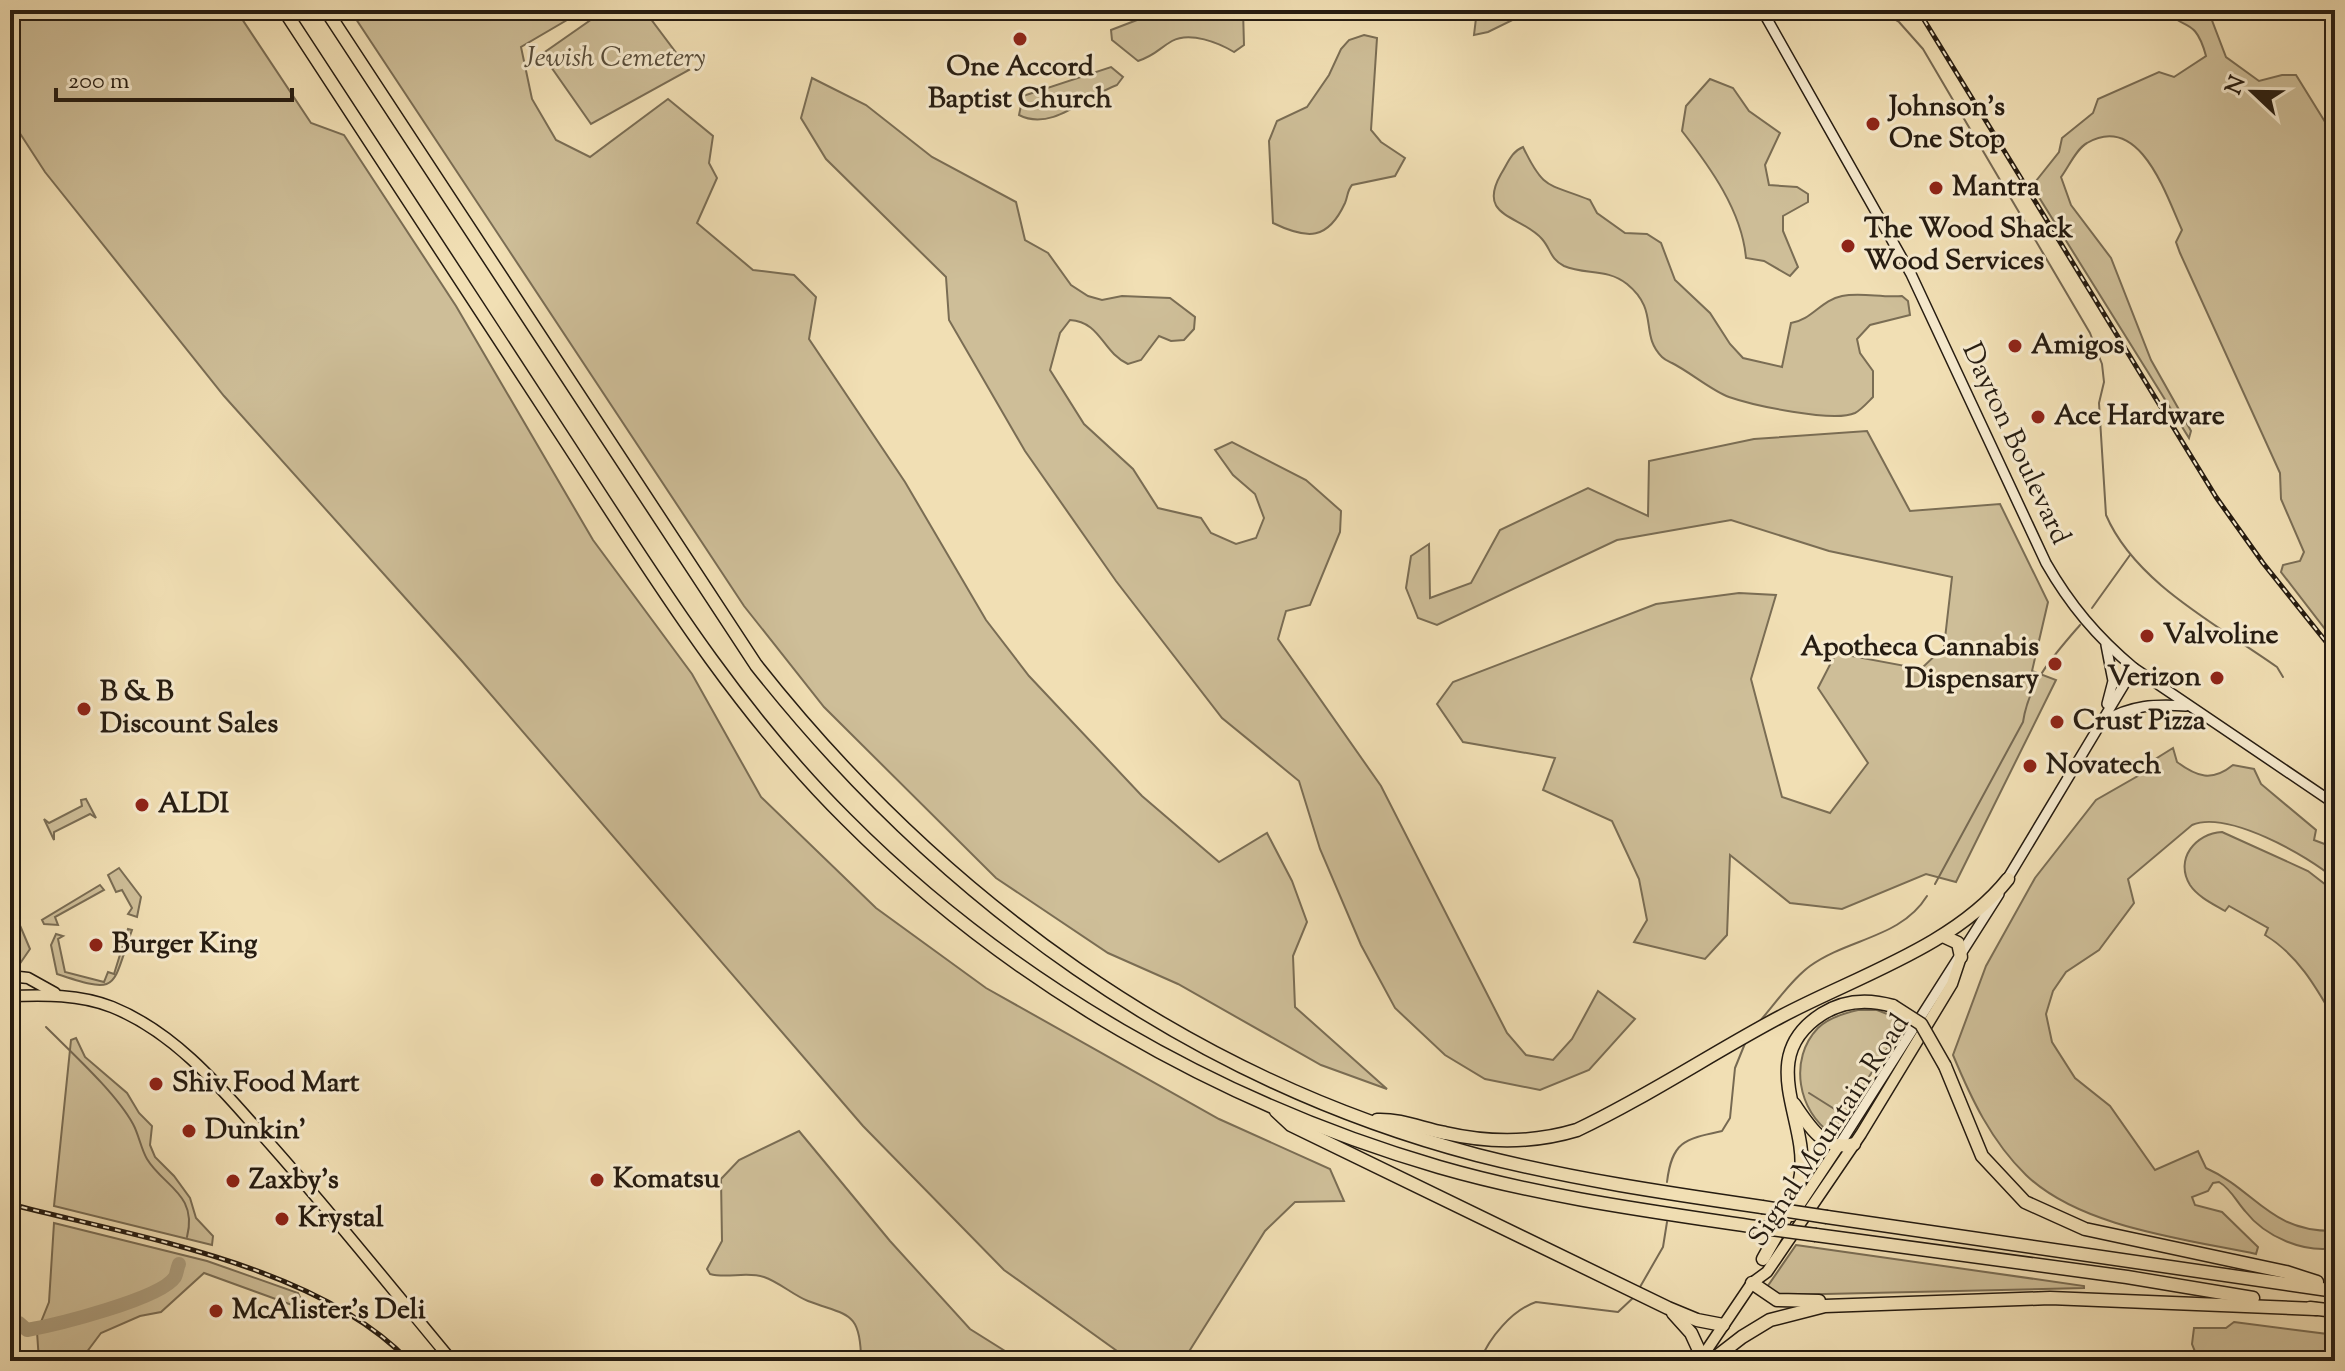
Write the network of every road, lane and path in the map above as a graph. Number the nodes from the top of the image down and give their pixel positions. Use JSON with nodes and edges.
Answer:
{"nodes":[{"id":1,"x":284,"y":10,"type":"edge"},
{"id":2,"x":326,"y":10,"type":"edge"},
{"id":3,"x":1762,"y":10,"type":"edge"},
{"id":4,"x":2106,"y":645,"type":"junction"},
{"id":5,"x":2134,"y":668,"type":"junction"},
{"id":6,"x":2188,"y":706,"type":"junction"},
{"id":7,"x":2101,"y":723,"type":"junction"},
{"id":8,"x":2335,"y":804,"type":"edge"},
{"id":9,"x":2008,"y":879,"type":"junction"},
{"id":10,"x":1943,"y":936,"type":"junction"},
{"id":11,"x":1961,"y":957,"type":"junction"},
{"id":12,"x":10,"y":976,"type":"edge"},
{"id":13,"x":57,"y":994,"type":"junction"},
{"id":14,"x":10,"y":996,"type":"edge"},
{"id":15,"x":1790,"y":1098,"type":"junction"},
{"id":16,"x":1270,"y":1107,"type":"junction"},
{"id":17,"x":1368,"y":1120,"type":"junction"},
{"id":18,"x":1854,"y":1144,"type":"junction"},
{"id":19,"x":1838,"y":1147,"type":"junction"},
{"id":20,"x":1763,"y":1259,"type":"junction"},
{"id":21,"x":1752,"y":1283,"type":"junction"},
{"id":22,"x":2335,"y":1289,"type":"edge"},
{"id":23,"x":1911,"y":1301,"type":"junction"},
{"id":24,"x":1668,"y":1308,"type":"junction"},
{"id":25,"x":2316,"y":1309,"type":"junction"},
{"id":26,"x":2335,"y":1311,"type":"edge"},
{"id":27,"x":1723,"y":1325,"type":"junction"},
{"id":28,"x":1704,"y":1360,"type":"edge"},
{"id":29,"x":452,"y":1361,"type":"edge"}],
"edges":[{"from":1,"to":16,"type":"highway"},
{"from":2,"to":17,"type":"highway"},
{"from":3,"to":4,"type":"main road","name":"Dayton Boulevard"},
{"from":4,"to":5,"type":"main road","name":"Dayton Boulevard"},
{"from":4,"to":7,"type":"main road"},
{"from":5,"to":6,"type":"main road","name":"Dayton Boulevard"},
{"from":5,"to":7,"type":"main road","name":"Signal Mountain Road"},
{"from":6,"to":7,"type":"main road"},
{"from":6,"to":8,"type":"main road","name":"Dayton Boulevard"},
{"from":7,"to":9,"type":"main road","name":"Signal Mountain Road"},
{"from":9,"to":10,"type":"highway"},
{"from":9,"to":11,"type":"main road","name":"Signal Mountain Road"},
{"from":10,"to":11,"type":"highway"},
{"from":10,"to":17,"type":"highway"},
{"from":11,"to":18,"type":"main road","name":"Signal Mountain Road"},
{"from":11,"to":19,"type":"main road","name":"Signal Mountain Road"},
{"from":12,"to":13,"type":"main road"},
{"from":13,"to":14,"type":"main road"},
{"from":13,"to":29,"type":"main road"},
{"from":15,"to":19,"type":"highway"},
{"from":15,"to":20,"type":"highway"},
{"from":15,"to":22,"type":"highway","bridge":true},
{"from":16,"to":24,"type":"highway"},
{"from":16,"to":25,"type":"highway","bridge":true},
{"from":17,"to":22,"type":"highway","bridge":true},
{"from":18,"to":19,"type":"highway"},
{"from":18,"to":21,"type":"main road","name":"Signal Mountain Road"},
{"from":19,"to":20,"type":"main road","name":"Signal Mountain Road"},
{"from":20,"to":21,"type":"main road","name":"Signal Mountain Road"},
{"from":21,"to":23,"type":"highway"},
{"from":21,"to":27,"type":"main road","name":"Signal Mountain Road"},
{"from":23,"to":25,"type":"highway"},
{"from":23,"to":28,"type":"highway"},
{"from":24,"to":27,"type":"highway"},
{"from":24,"to":28,"type":"highway"},
{"from":25,"to":26,"type":"highway"},
{"from":27,"to":28,"type":"main road","name":"Signal Mountain Road"}]}
